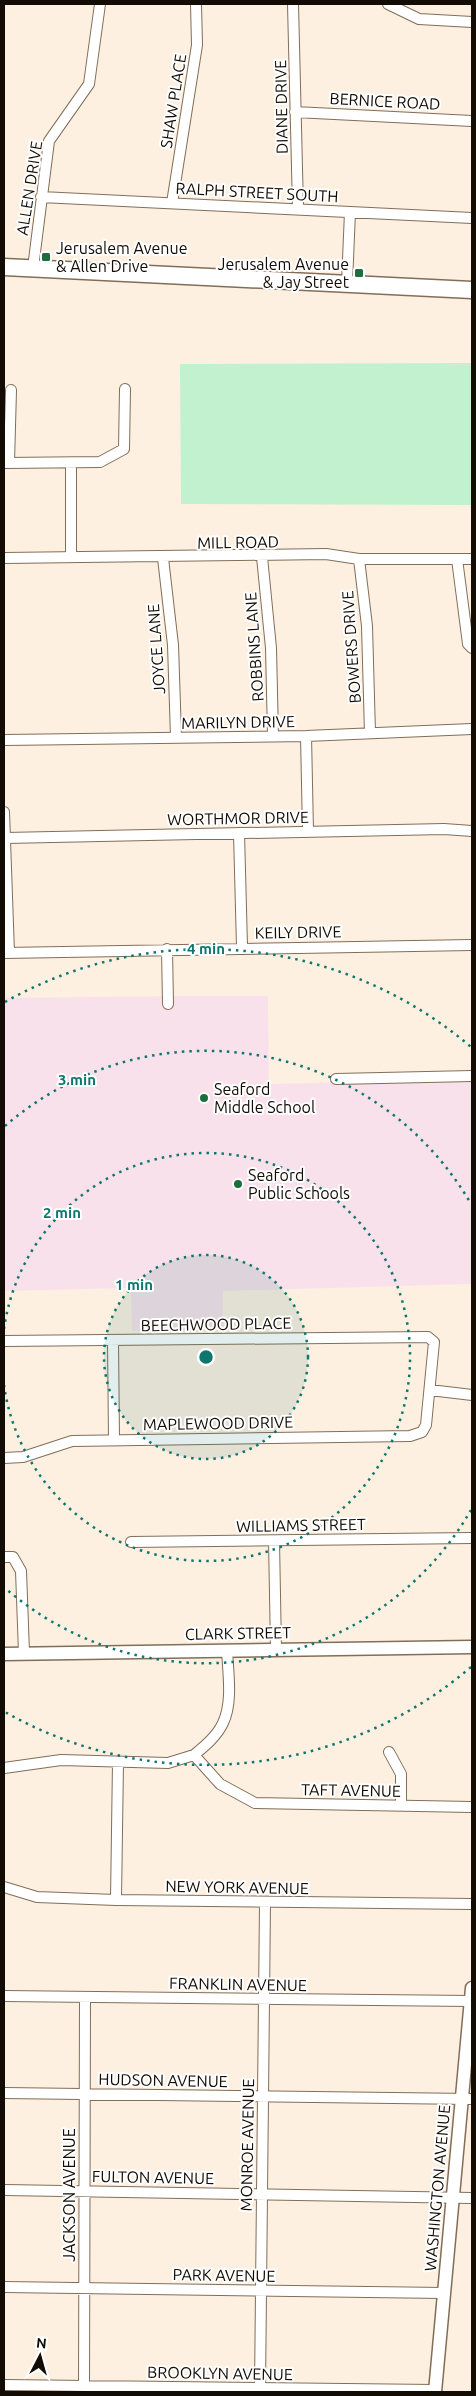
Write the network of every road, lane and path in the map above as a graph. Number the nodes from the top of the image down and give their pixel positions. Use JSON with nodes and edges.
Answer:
{"nodes":[{"id":1,"x":100,"y":4,"type":"edge"},
{"id":2,"x":196,"y":4,"type":"edge"},
{"id":3,"x":293,"y":4,"type":"edge"},
{"id":4,"x":388,"y":4,"type":"edge"},
{"id":5,"x":472,"y":22,"type":"edge"},
{"id":6,"x":295,"y":112,"type":"junction"},
{"id":7,"x":472,"y":121,"type":"edge"},
{"id":8,"x":41,"y":197,"type":"junction"},
{"id":9,"x":172,"y":203,"type":"junction"},
{"id":10,"x":298,"y":209,"type":"junction"},
{"id":11,"x":350,"y":212,"type":"junction"},
{"id":12,"x":472,"y":218,"type":"edge"},
{"id":13,"x":4,"y":267,"type":"edge"},
{"id":14,"x":32,"y":268,"type":"junction"},
{"id":15,"x":346,"y":283,"type":"junction"},
{"id":16,"x":472,"y":290,"type":"edge"},
{"id":17,"x":125,"y":389,"type":"dead end"},
{"id":18,"x":11,"y":390,"type":"dead end"},
{"id":19,"x":6,"y":463,"type":"edge"},
{"id":20,"x":71,"y":463,"type":"junction"},
{"id":21,"x":71,"y":557,"type":"junction"},
{"id":22,"x":262,"y":557,"type":"junction"},
{"id":23,"x":4,"y":558,"type":"edge"},
{"id":24,"x":163,"y":558,"type":"junction"},
{"id":25,"x":359,"y":559,"type":"junction"},
{"id":26,"x":457,"y":559,"type":"junction"},
{"id":27,"x":472,"y":559,"type":"edge"},
{"id":28,"x":472,"y":648,"type":"edge"},
{"id":29,"x":472,"y":729,"type":"edge"},
{"id":30,"x":370,"y":733,"type":"junction"},
{"id":31,"x":273,"y":736,"type":"junction"},
{"id":32,"x":306,"y":736,"type":"junction"},
{"id":33,"x":176,"y":737,"type":"junction"},
{"id":34,"x":4,"y":740,"type":"edge"},
{"id":35,"x":4,"y":812,"type":"edge"},
{"id":36,"x":308,"y":831,"type":"junction"},
{"id":37,"x":472,"y":831,"type":"edge"},
{"id":38,"x":239,"y":833,"type":"junction"},
{"id":39,"x":5,"y":838,"type":"edge"},
{"id":40,"x":472,"y":945,"type":"edge"},
{"id":41,"x":242,"y":947,"type":"junction"},
{"id":42,"x":167,"y":949,"type":"junction"},
{"id":43,"x":6,"y":953,"type":"edge"},
{"id":44,"x":168,"y":1004,"type":"dead end"},
{"id":45,"x":472,"y":1076,"type":"edge"},
{"id":46,"x":336,"y":1079,"type":"dead end"},
{"id":47,"x":113,"y":1340,"type":"junction"},
{"id":48,"x":4,"y":1342,"type":"edge"},
{"id":49,"x":430,"y":1390,"type":"junction"},
{"id":50,"x":472,"y":1395,"type":"edge"},
{"id":51,"x":114,"y":1440,"type":"junction"},
{"id":52,"x":4,"y":1458,"type":"edge"},
{"id":53,"x":472,"y":1538,"type":"edge"},
{"id":54,"x":274,"y":1541,"type":"junction"},
{"id":55,"x":131,"y":1542,"type":"dead end"},
{"id":56,"x":4,"y":1558,"type":"edge"},
{"id":57,"x":472,"y":1646,"type":"edge"},
{"id":58,"x":276,"y":1649,"type":"junction"},
{"id":59,"x":227,"y":1650,"type":"junction"},
{"id":60,"x":24,"y":1653,"type":"junction"},
{"id":61,"x":4,"y":1654,"type":"edge"},
{"id":62,"x":389,"y":1752,"type":"dead end"},
{"id":63,"x":194,"y":1755,"type":"junction"},
{"id":64,"x":118,"y":1762,"type":"junction"},
{"id":65,"x":4,"y":1768,"type":"edge"},
{"id":66,"x":401,"y":1806,"type":"junction"},
{"id":67,"x":472,"y":1807,"type":"edge"},
{"id":68,"x":4,"y":1888,"type":"edge"},
{"id":69,"x":116,"y":1900,"type":"junction"},
{"id":70,"x":265,"y":1902,"type":"junction"},
{"id":71,"x":472,"y":1904,"type":"edge"},
{"id":72,"x":472,"y":1988,"type":"edge"},
{"id":73,"x":4,"y":1996,"type":"edge"},
{"id":74,"x":85,"y":1997,"type":"junction"},
{"id":75,"x":264,"y":1999,"type":"junction"},
{"id":76,"x":471,"y":2002,"type":"junction"},
{"id":77,"x":4,"y":2094,"type":"edge"},
{"id":78,"x":85,"y":2094,"type":"junction"},
{"id":79,"x":263,"y":2096,"type":"junction"},
{"id":80,"x":467,"y":2099,"type":"edge"},
{"id":81,"x":4,"y":2190,"type":"edge"},
{"id":82,"x":84,"y":2192,"type":"junction"},
{"id":83,"x":261,"y":2194,"type":"junction"},
{"id":84,"x":453,"y":2197,"type":"junction"},
{"id":85,"x":472,"y":2198,"type":"edge"},
{"id":86,"x":4,"y":2287,"type":"edge"},
{"id":87,"x":84,"y":2289,"type":"junction"},
{"id":88,"x":260,"y":2291,"type":"junction"},
{"id":89,"x":444,"y":2293,"type":"junction"},
{"id":90,"x":4,"y":2385,"type":"edge"},
{"id":91,"x":260,"y":2388,"type":"junction"},
{"id":92,"x":84,"y":2389,"type":"edge"},
{"id":93,"x":435,"y":2391,"type":"edge"}],
"edges":[{"from":1,"to":8,"type":"street","name":"ALLEN DRIVE"},
{"from":2,"to":9,"type":"street","name":"SHAW PLACE"},
{"from":3,"to":6,"type":"street","name":"DIANE DRIVE"},
{"from":4,"to":5,"type":"street"},
{"from":6,"to":7,"type":"street","name":"BERNICE ROAD"},
{"from":6,"to":10,"type":"street","name":"DIANE DRIVE"},
{"from":8,"to":9,"type":"street","name":"RALPH STREET SOUTH"},
{"from":8,"to":14,"type":"street","name":"ALLEN DRIVE"},
{"from":9,"to":10,"type":"street","name":"RALPH STREET SOUTH"},
{"from":10,"to":11,"type":"street","name":"RALPH STREET SOUTH"},
{"from":11,"to":12,"type":"street","name":"RALPH STREET SOUTH"},
{"from":11,"to":15,"type":"street"},
{"from":13,"to":14,"type":"main road"},
{"from":14,"to":15,"type":"main road"},
{"from":15,"to":16,"type":"main road"},
{"from":17,"to":20,"type":"street"},
{"from":18,"to":19,"type":"street"},
{"from":19,"to":20,"type":"street"},
{"from":20,"to":21,"type":"street"},
{"from":21,"to":23,"type":"street","name":"MILL ROAD"},
{"from":21,"to":24,"type":"street","name":"MILL ROAD"},
{"from":22,"to":24,"type":"street","name":"MILL ROAD"},
{"from":22,"to":25,"type":"street","name":"MILL ROAD"},
{"from":22,"to":31,"type":"street","name":"ROBBINS LANE"},
{"from":24,"to":33,"type":"street","name":"JOYCE LANE"},
{"from":25,"to":26,"type":"street","name":"MILL ROAD"},
{"from":25,"to":30,"type":"street","name":"BOWERS DRIVE"},
{"from":26,"to":27,"type":"street","name":"MILL ROAD"},
{"from":26,"to":28,"type":"street"},
{"from":29,"to":30,"type":"street","name":"MARILYN DRIVE"},
{"from":30,"to":32,"type":"street","name":"MARILYN DRIVE"},
{"from":31,"to":32,"type":"street","name":"MARILYN DRIVE"},
{"from":31,"to":33,"type":"street","name":"MARILYN DRIVE"},
{"from":32,"to":36,"type":"street"},
{"from":33,"to":34,"type":"street","name":"MARILYN DRIVE"},
{"from":35,"to":39,"type":"street"},
{"from":36,"to":37,"type":"street","name":"WORTHMOR DRIVE"},
{"from":36,"to":38,"type":"street","name":"WORTHMOR DRIVE"},
{"from":38,"to":39,"type":"street","name":"WORTHMOR DRIVE"},
{"from":38,"to":41,"type":"street"},
{"from":39,"to":43,"type":"street"},
{"from":40,"to":41,"type":"street","name":"KEILY DRIVE"},
{"from":41,"to":42,"type":"street","name":"KEILY DRIVE"},
{"from":42,"to":43,"type":"street","name":"KEILY DRIVE"},
{"from":42,"to":44,"type":"street"},
{"from":45,"to":46,"type":"street"},
{"from":47,"to":48,"type":"street","name":"BEECHWOOD PLACE"},
{"from":47,"to":49,"type":"street","name":"BEECHWOOD PLACE"},
{"from":47,"to":51,"type":"street"},
{"from":49,"to":50,"type":"street"},
{"from":49,"to":51,"type":"street","name":"MAPLEWOOD DRIVE"},
{"from":51,"to":52,"type":"street","name":"MAPLEWOOD DRIVE"},
{"from":53,"to":54,"type":"street","name":"WILLIAMS STREET"},
{"from":54,"to":55,"type":"street","name":"WILLIAMS STREET"},
{"from":54,"to":58,"type":"street"},
{"from":56,"to":60,"type":"street"},
{"from":57,"to":58,"type":"street","name":"CLARK STREET"},
{"from":58,"to":59,"type":"street","name":"CLARK STREET"},
{"from":59,"to":60,"type":"street","name":"CLARK STREET"},
{"from":59,"to":63,"type":"street"},
{"from":60,"to":61,"type":"street","name":"CLARK STREET"},
{"from":62,"to":66,"type":"street"},
{"from":63,"to":64,"type":"street"},
{"from":63,"to":66,"type":"street","name":"TAFT AVENUE"},
{"from":64,"to":65,"type":"street"},
{"from":64,"to":69,"type":"street"},
{"from":66,"to":67,"type":"street","name":"TAFT AVENUE"},
{"from":68,"to":69,"type":"street","name":"NEW YORK AVENUE"},
{"from":69,"to":70,"type":"street","name":"NEW YORK AVENUE"},
{"from":70,"to":71,"type":"street","name":"NEW YORK AVENUE"},
{"from":70,"to":75,"type":"street","name":"MONROE AVENUE"},
{"from":72,"to":76,"type":"street","name":"WASHINGTON AVENUE"},
{"from":73,"to":74,"type":"street","name":"FRANKLIN AVENUE"},
{"from":74,"to":75,"type":"street","name":"FRANKLIN AVENUE"},
{"from":74,"to":78,"type":"street","name":"JACKSON AVENUE"},
{"from":75,"to":76,"type":"street","name":"FRANKLIN AVENUE"},
{"from":75,"to":79,"type":"street","name":"MONROE AVENUE"},
{"from":76,"to":80,"type":"street","name":"WASHINGTON AVENUE"},
{"from":77,"to":78,"type":"street","name":"HUDSON AVENUE"},
{"from":78,"to":79,"type":"street","name":"HUDSON AVENUE"},
{"from":78,"to":82,"type":"street","name":"JACKSON AVENUE"},
{"from":79,"to":80,"type":"street","name":"HUDSON AVENUE"},
{"from":79,"to":83,"type":"street","name":"MONROE AVENUE"},
{"from":80,"to":84,"type":"street","name":"WASHINGTON AVENUE"},
{"from":81,"to":82,"type":"street","name":"FULTON AVENUE"},
{"from":82,"to":83,"type":"street","name":"FULTON AVENUE"},
{"from":82,"to":87,"type":"street","name":"JACKSON AVENUE"},
{"from":83,"to":84,"type":"street","name":"FULTON AVENUE"},
{"from":83,"to":88,"type":"street","name":"MONROE AVENUE"},
{"from":84,"to":85,"type":"street","name":"FULTON AVENUE"},
{"from":84,"to":89,"type":"street","name":"WASHINGTON AVENUE"},
{"from":86,"to":87,"type":"street","name":"PARK AVENUE"},
{"from":87,"to":88,"type":"street","name":"PARK AVENUE"},
{"from":87,"to":92,"type":"street","name":"JACKSON AVENUE"},
{"from":88,"to":89,"type":"street","name":"PARK AVENUE"},
{"from":88,"to":91,"type":"street","name":"MONROE AVENUE"},
{"from":89,"to":93,"type":"street","name":"WASHINGTON AVENUE"},
{"from":90,"to":92,"type":"street","name":"BROOKLYN AVENUE"},
{"from":91,"to":92,"type":"street","name":"BROOKLYN AVENUE"},
{"from":91,"to":93,"type":"street","name":"BROOKLYN AVENUE"}]}
